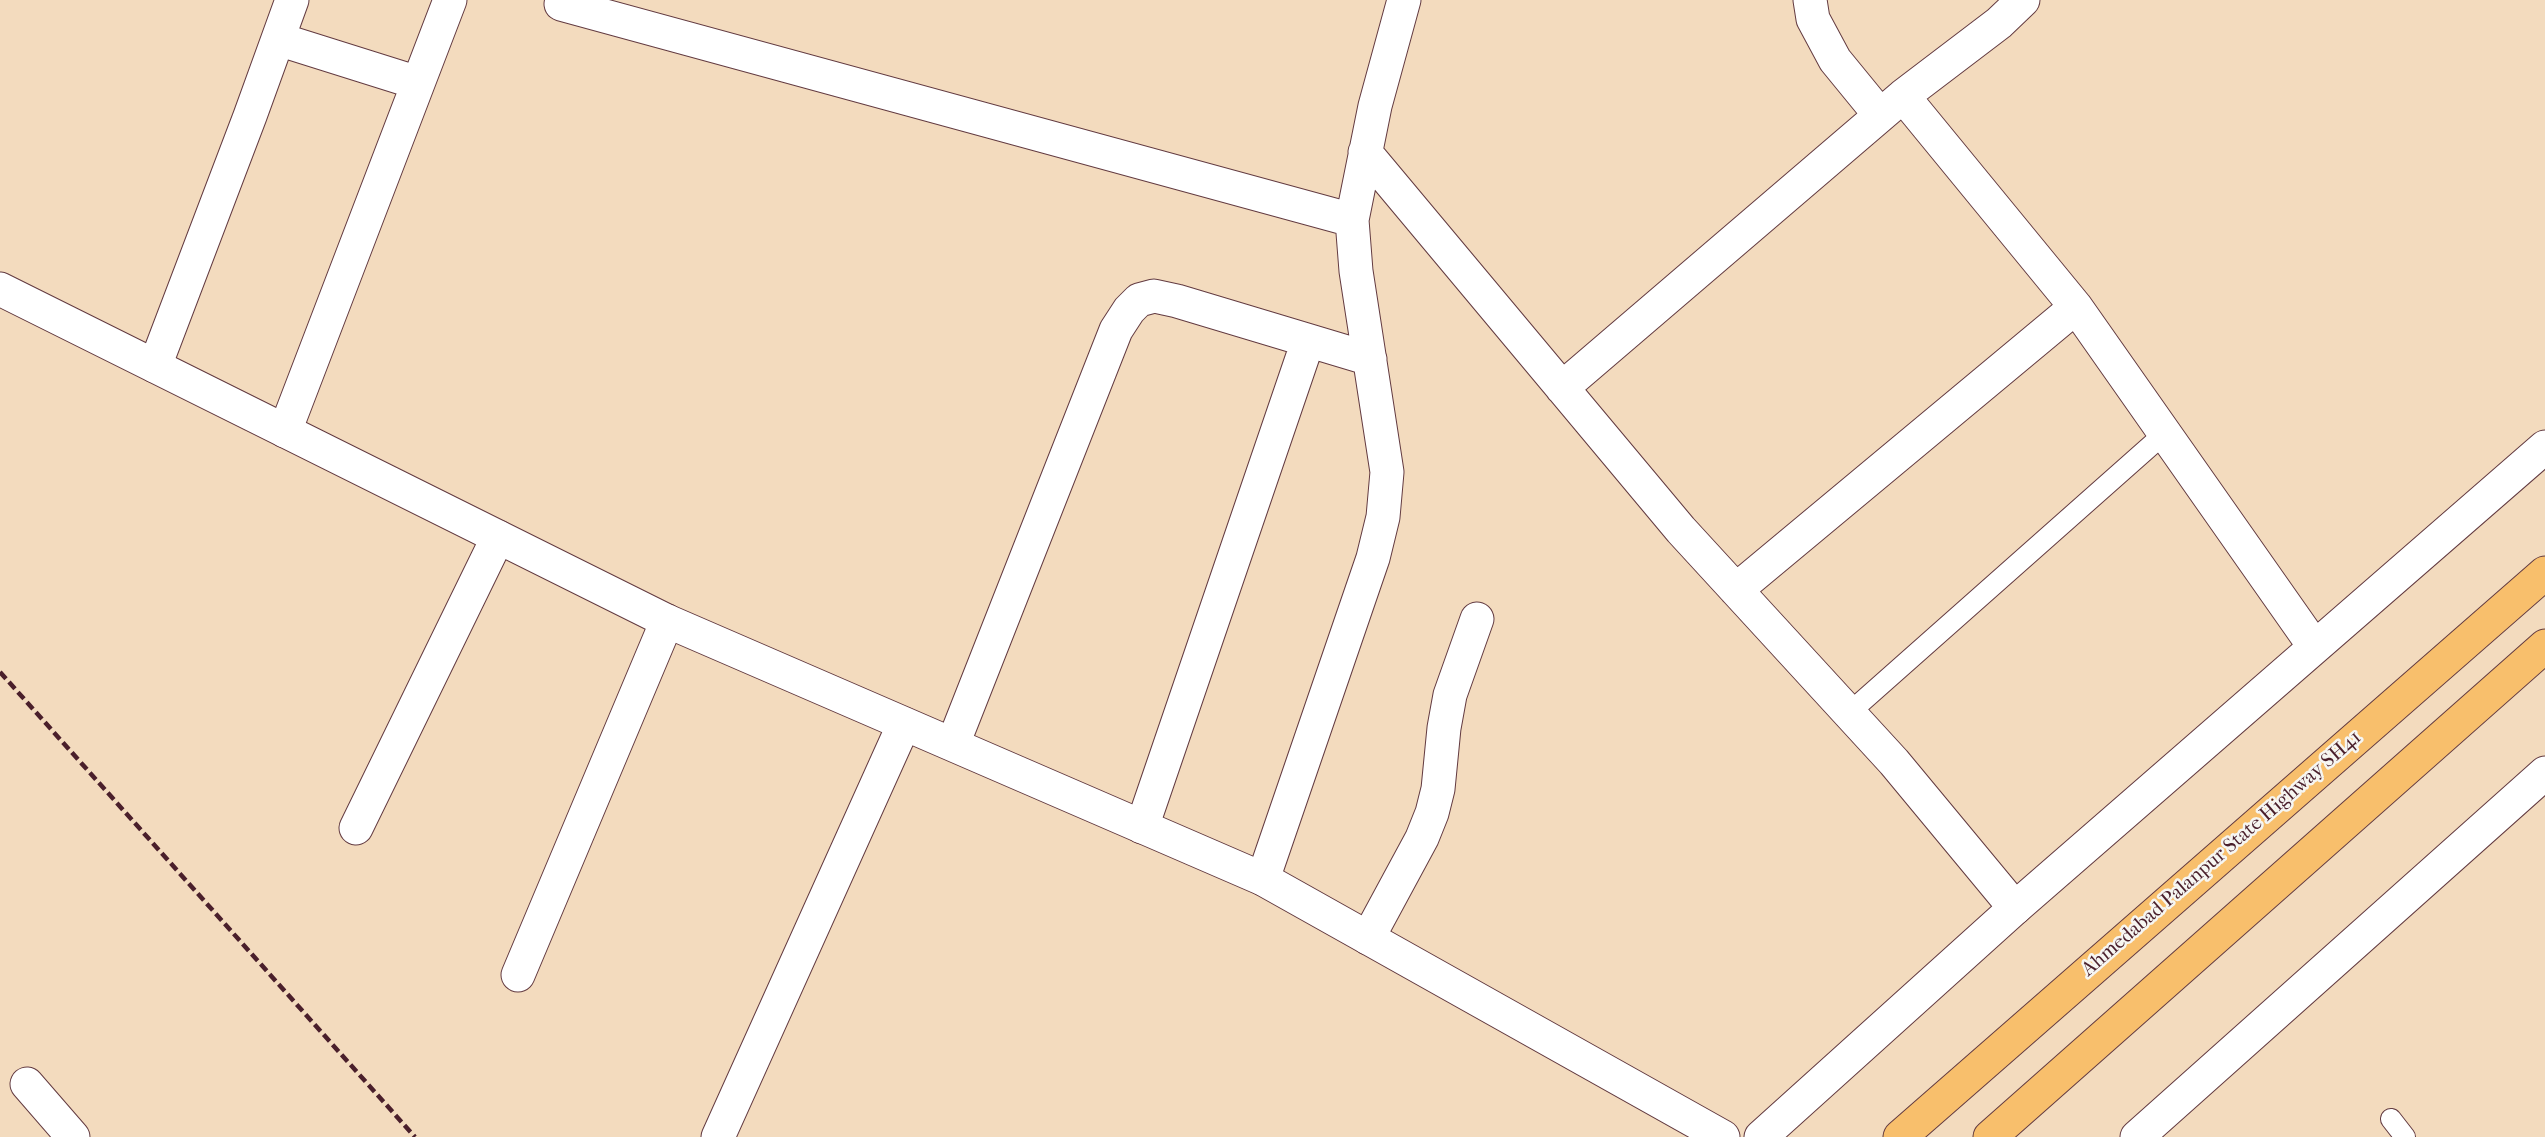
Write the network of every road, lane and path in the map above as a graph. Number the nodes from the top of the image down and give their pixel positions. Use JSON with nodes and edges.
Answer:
{"nodes":[{"id":1,"x":292,"y":0,"type":"edge"},
{"id":2,"x":450,"y":0,"type":"edge"},
{"id":3,"x":1404,"y":0,"type":"edge"},
{"id":4,"x":1810,"y":0,"type":"edge"},
{"id":5,"x":2022,"y":0,"type":"edge"},
{"id":6,"x":561,"y":4,"type":"dead end"},
{"id":7,"x":278,"y":39,"type":"junction"},
{"id":8,"x":418,"y":82,"type":"junction"},
{"id":9,"x":1892,"y":106,"type":"junction"},
{"id":10,"x":1365,"y":152,"type":"junction"},
{"id":11,"x":1352,"y":220,"type":"junction"},
{"id":12,"x":0,"y":289,"type":"edge"},
{"id":13,"x":2076,"y":307,"type":"junction"},
{"id":14,"x":1308,"y":341,"type":"junction"},
{"id":15,"x":1370,"y":359,"type":"junction"},
{"id":16,"x":155,"y":366,"type":"junction"},
{"id":17,"x":1562,"y":388,"type":"junction"},
{"id":18,"x":285,"y":430,"type":"junction"},
{"id":19,"x":2165,"y":433,"type":"junction"},
{"id":20,"x":2545,"y":447,"type":"edge"},
{"id":21,"x":498,"y":537,"type":"junction"},
{"id":22,"x":2545,"y":573,"type":"edge"},
{"id":23,"x":1736,"y":590,"type":"junction"},
{"id":24,"x":1477,"y":619,"type":"dead end"},
{"id":25,"x":667,"y":621,"type":"junction"},
{"id":26,"x":2314,"y":646,"type":"junction"},
{"id":27,"x":2545,"y":646,"type":"edge"},
{"id":28,"x":1849,"y":713,"type":"junction"},
{"id":29,"x":904,"y":724,"type":"junction"},
{"id":30,"x":953,"y":744,"type":"junction"},
{"id":31,"x":2545,"y":773,"type":"edge"},
{"id":32,"x":1142,"y":827,"type":"junction"},
{"id":33,"x":356,"y":828,"type":"dead end"},
{"id":34,"x":1263,"y":879,"type":"junction"},
{"id":35,"x":2015,"y":908,"type":"junction"},
{"id":36,"x":1368,"y":938,"type":"junction"},
{"id":37,"x":518,"y":975,"type":"dead end"},
{"id":38,"x":27,"y":1084,"type":"dead end"},
{"id":39,"x":2391,"y":1119,"type":"dead end"},
{"id":40,"x":72,"y":1137,"type":"edge"},
{"id":41,"x":718,"y":1137,"type":"edge"},
{"id":42,"x":1723,"y":1137,"type":"edge"},
{"id":43,"x":1761,"y":1137,"type":"edge"},
{"id":44,"x":1900,"y":1137,"type":"edge"},
{"id":45,"x":1990,"y":1137,"type":"edge"},
{"id":46,"x":2137,"y":1137,"type":"edge"},
{"id":47,"x":2405,"y":1137,"type":"edge"}],
"edges":[{"from":1,"to":7,"type":"street"},
{"from":2,"to":8,"type":"street"},
{"from":3,"to":10,"type":"street"},
{"from":4,"to":9,"type":"street"},
{"from":5,"to":9,"type":"street"},
{"from":6,"to":11,"type":"street"},
{"from":7,"to":8,"type":"street"},
{"from":7,"to":16,"type":"street"},
{"from":8,"to":18,"type":"street"},
{"from":9,"to":13,"type":"street"},
{"from":9,"to":17,"type":"street"},
{"from":10,"to":11,"type":"street"},
{"from":10,"to":17,"type":"street"},
{"from":11,"to":15,"type":"street"},
{"from":12,"to":16,"type":"street"},
{"from":13,"to":19,"type":"street"},
{"from":13,"to":23,"type":"street"},
{"from":14,"to":15,"type":"street"},
{"from":14,"to":30,"type":"street"},
{"from":14,"to":32,"type":"street"},
{"from":15,"to":34,"type":"street"},
{"from":16,"to":18,"type":"street"},
{"from":17,"to":23,"type":"street"},
{"from":18,"to":21,"type":"street"},
{"from":19,"to":26,"type":"street"},
{"from":19,"to":28,"type":"lane"},
{"from":20,"to":26,"type":"street"},
{"from":21,"to":25,"type":"street"},
{"from":21,"to":33,"type":"street"},
{"from":22,"to":44,"type":"main road","name":"Ahmedabad Palanpur State Highway SH41"},
{"from":23,"to":28,"type":"street"},
{"from":24,"to":36,"type":"street"},
{"from":25,"to":29,"type":"street"},
{"from":25,"to":37,"type":"street"},
{"from":26,"to":35,"type":"street"},
{"from":27,"to":45,"type":"main road"},
{"from":28,"to":35,"type":"street"},
{"from":29,"to":30,"type":"street"},
{"from":29,"to":41,"type":"street"},
{"from":30,"to":32,"type":"street"},
{"from":31,"to":46,"type":"street"},
{"from":32,"to":34,"type":"street"},
{"from":34,"to":36,"type":"street"},
{"from":35,"to":43,"type":"street"},
{"from":36,"to":42,"type":"street"},
{"from":38,"to":40,"type":"street"},
{"from":39,"to":47,"type":"lane"}]}
